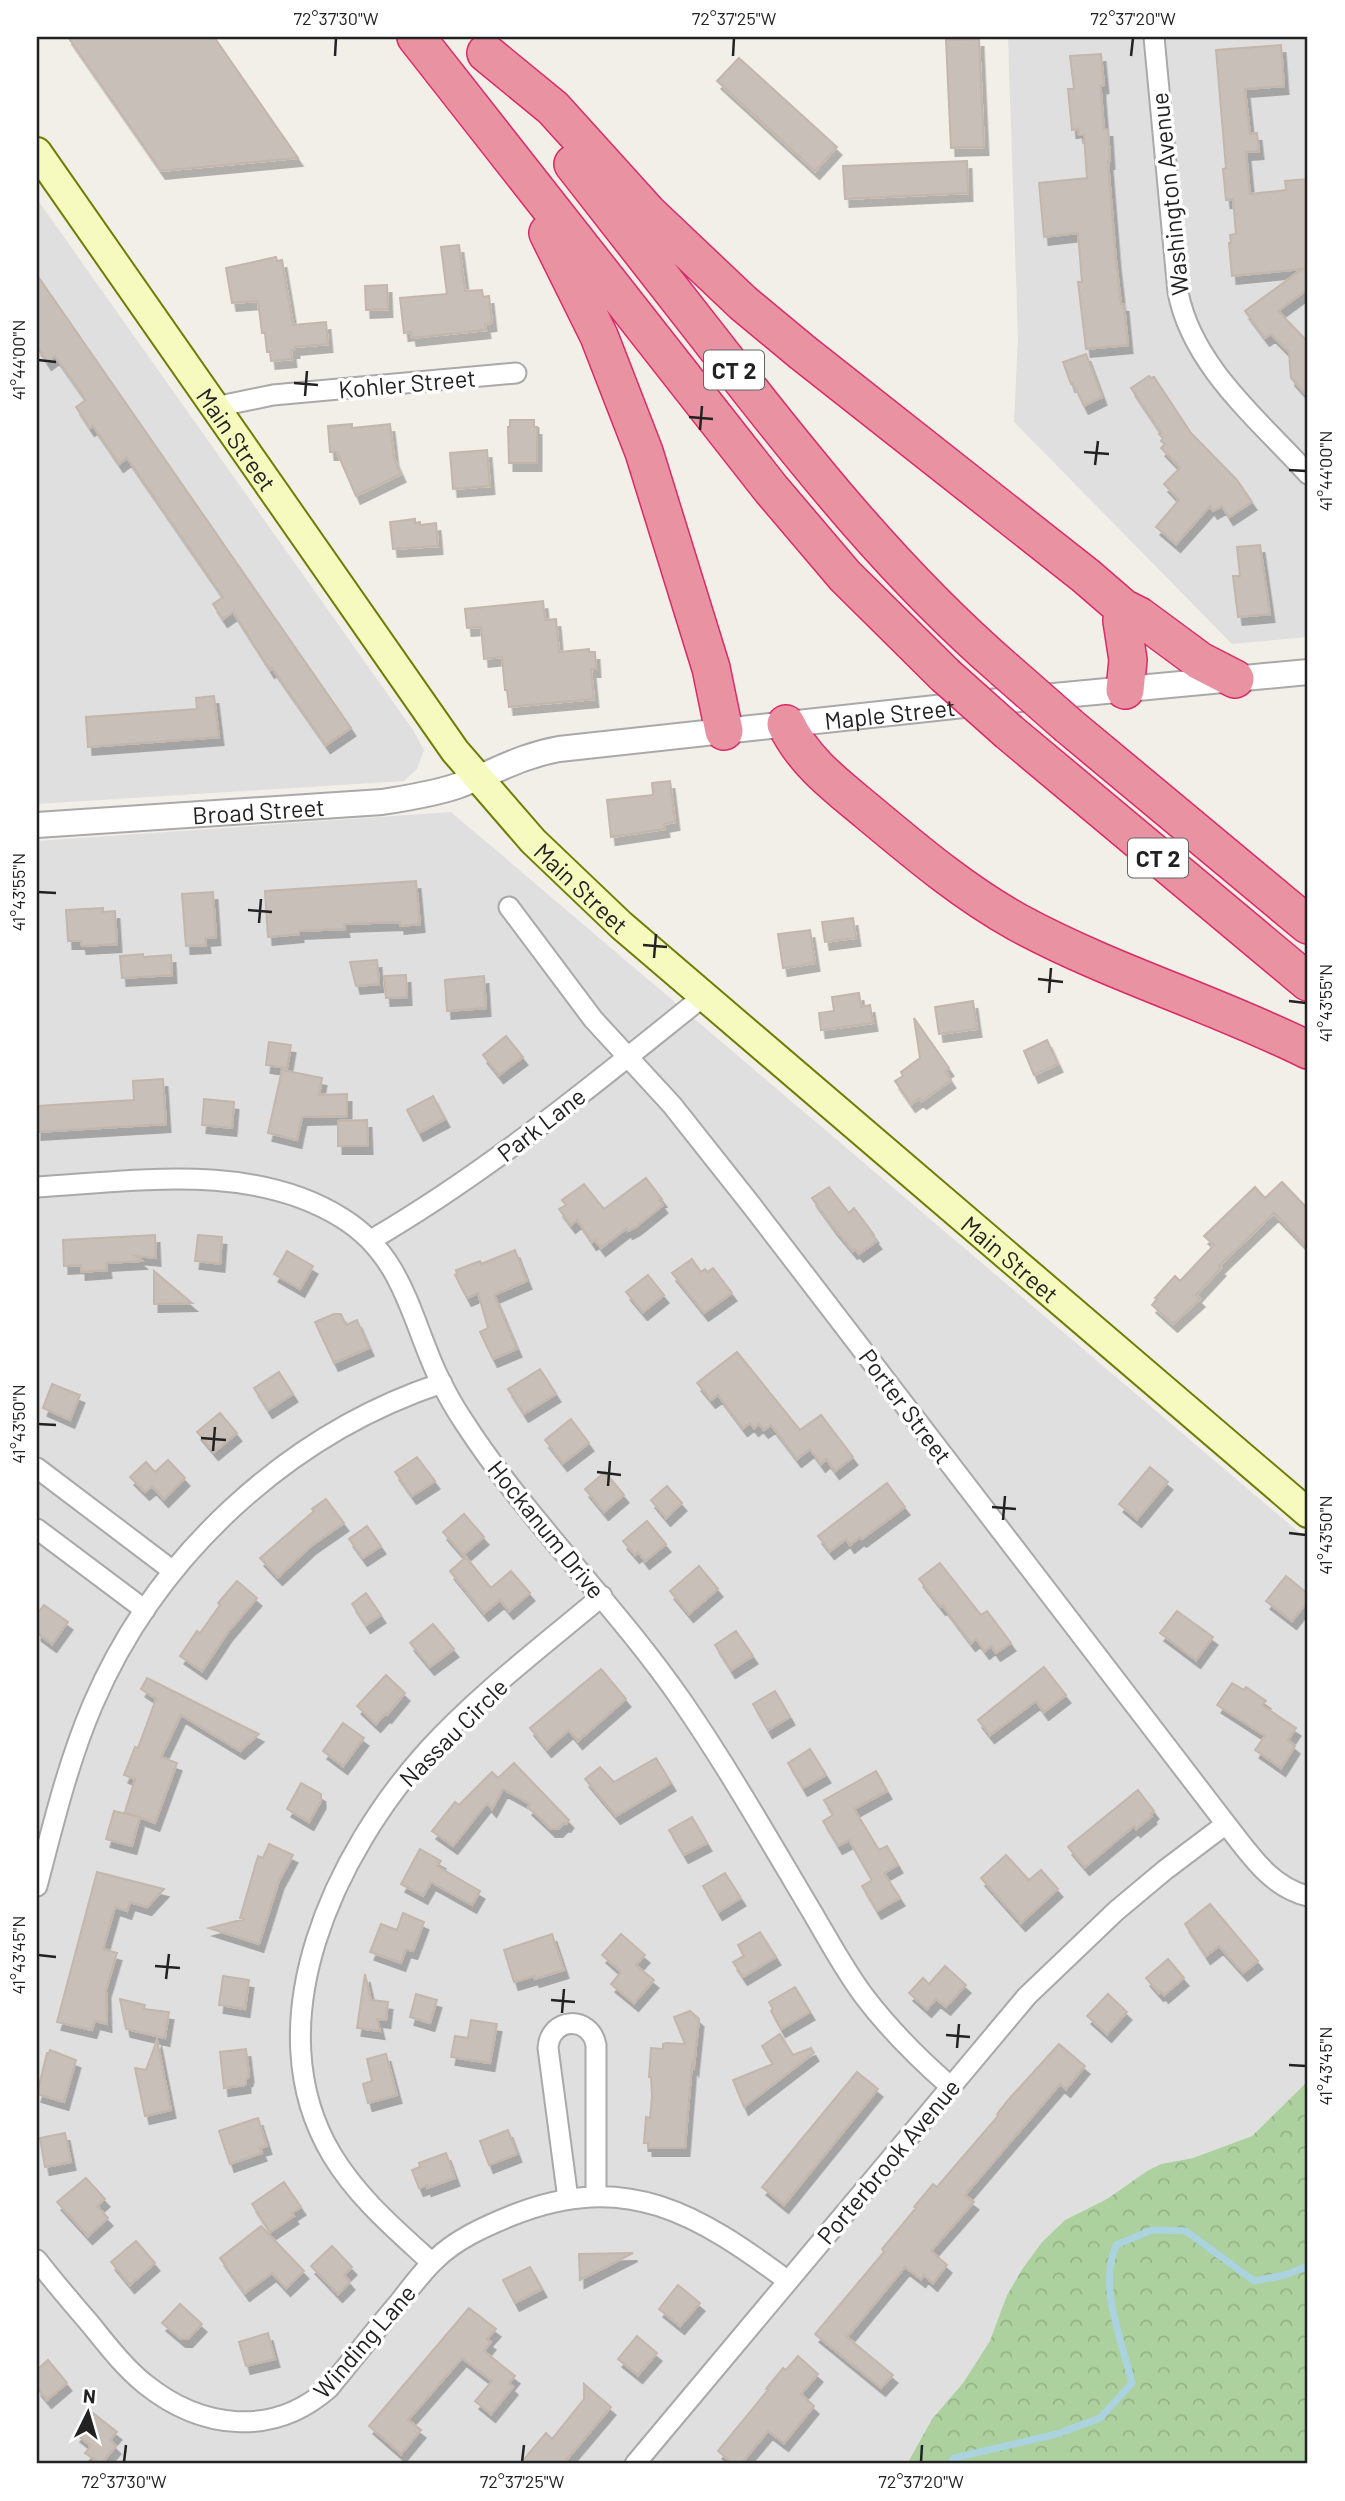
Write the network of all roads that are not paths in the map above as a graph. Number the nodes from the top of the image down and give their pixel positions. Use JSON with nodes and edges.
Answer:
{"nodes":[{"id":1,"x":416,"y":37,"type":"edge"},
{"id":2,"x":1154,"y":37,"type":"edge"},
{"id":3,"x":480,"y":45,"type":"edge"},
{"id":4,"x":37,"y":152,"type":"edge"},
{"id":5,"x":514,"y":163,"type":"junction"},
{"id":6,"x":516,"y":373,"type":"dead end"},
{"id":7,"x":215,"y":407,"type":"junction"},
{"id":8,"x":1308,"y":474,"type":"edge"},
{"id":9,"x":1123,"y":608,"type":"junction"},
{"id":10,"x":1308,"y":672,"type":"edge"},
{"id":11,"x":1234,"y":679,"type":"junction"},
{"id":12,"x":1125,"y":690,"type":"junction"},
{"id":13,"x":786,"y":724,"type":"junction"},
{"id":14,"x":724,"y":731,"type":"junction"},
{"id":15,"x":477,"y":778,"type":"junction"},
{"id":16,"x":37,"y":825,"type":"edge"},
{"id":17,"x":509,"y":907,"type":"dead end"},
{"id":18,"x":1308,"y":925,"type":"edge"},
{"id":19,"x":1308,"y":982,"type":"edge"},
{"id":20,"x":704,"y":996,"type":"junction"},
{"id":21,"x":1308,"y":1050,"type":"edge"},
{"id":22,"x":627,"y":1057,"type":"junction"},
{"id":23,"x":37,"y":1186,"type":"edge"},
{"id":24,"x":371,"y":1240,"type":"junction"},
{"id":25,"x":442,"y":1383,"type":"junction"},
{"id":26,"x":37,"y":1468,"type":"edge"},
{"id":27,"x":1308,"y":1513,"type":"edge"},
{"id":28,"x":37,"y":1529,"type":"edge"},
{"id":29,"x":173,"y":1571,"type":"junction"},
{"id":30,"x":602,"y":1596,"type":"junction"},
{"id":31,"x":145,"y":1610,"type":"junction"},
{"id":32,"x":1226,"y":1824,"type":"junction"},
{"id":33,"x":37,"y":1886,"type":"edge"},
{"id":34,"x":1308,"y":1896,"type":"edge"},
{"id":35,"x":950,"y":2086,"type":"junction"},
{"id":36,"x":596,"y":2197,"type":"junction"},
{"id":37,"x":568,"y":2199,"type":"junction"},
{"id":38,"x":37,"y":2260,"type":"edge"},
{"id":39,"x":432,"y":2263,"type":"junction"},
{"id":40,"x":788,"y":2281,"type":"junction"},
{"id":41,"x":635,"y":2464,"type":"edge"}],
"edges":[{"from":1,"to":5,"type":"highway","number":"CT 2"},
{"from":2,"to":8,"type":"street","name":"Washington Avenue"},
{"from":3,"to":9,"type":"highway"},
{"from":3,"to":18,"type":"highway","number":"CT 2","bridge":true},
{"from":4,"to":7,"type":"main road","name":"Main Street"},
{"from":5,"to":14,"type":"highway"},
{"from":5,"to":19,"type":"highway","number":"CT 2","bridge":true},
{"from":6,"to":7,"type":"street","name":"Kohler Street"},
{"from":7,"to":15,"type":"main road","name":"Main Street"},
{"from":9,"to":11,"type":"highway"},
{"from":9,"to":12,"type":"highway"},
{"from":10,"to":11,"type":"street","name":"Maple Street"},
{"from":11,"to":12,"type":"street","name":"Maple Street"},
{"from":12,"to":13,"type":"street","name":"Maple Street"},
{"from":13,"to":14,"type":"street","name":"Maple Street"},
{"from":13,"to":21,"type":"highway"},
{"from":14,"to":15,"type":"street","name":"Maple Street"},
{"from":15,"to":16,"type":"street","name":"Broad Street"},
{"from":15,"to":20,"type":"main road","name":"Main Street"},
{"from":17,"to":22,"type":"street","name":"Porter Street"},
{"from":20,"to":22,"type":"street","name":"Park Lane"},
{"from":20,"to":27,"type":"main road","name":"Main Street"},
{"from":22,"to":24,"type":"street","name":"Park Lane"},
{"from":22,"to":32,"type":"street","name":"Porter Street"},
{"from":23,"to":24,"type":"street","name":"Hockanum Drive"},
{"from":24,"to":25,"type":"street","name":"Hockanum Drive"},
{"from":25,"to":29,"type":"street"},
{"from":25,"to":30,"type":"street","name":"Hockanum Drive"},
{"from":26,"to":29,"type":"street"},
{"from":28,"to":31,"type":"street"},
{"from":29,"to":31,"type":"street"},
{"from":30,"to":35,"type":"street","name":"Hockanum Drive"},
{"from":30,"to":39,"type":"street","name":"Nassau Circle"},
{"from":31,"to":33,"type":"street"},
{"from":32,"to":34,"type":"street","name":"Porter Street"},
{"from":32,"to":35,"type":"street","name":"Porterbrook Avenue"},
{"from":35,"to":40,"type":"street","name":"Porterbrook Avenue"},
{"from":36,"to":37,"type":"street","name":"Winding Lane"},
{"from":36,"to":37,"type":"street"},
{"from":36,"to":40,"type":"street","name":"Winding Lane"},
{"from":37,"to":39,"type":"street","name":"Winding Lane"},
{"from":38,"to":39,"type":"street","name":"Winding Lane"},
{"from":40,"to":41,"type":"street","name":"Porterbrook Avenue"}]}
